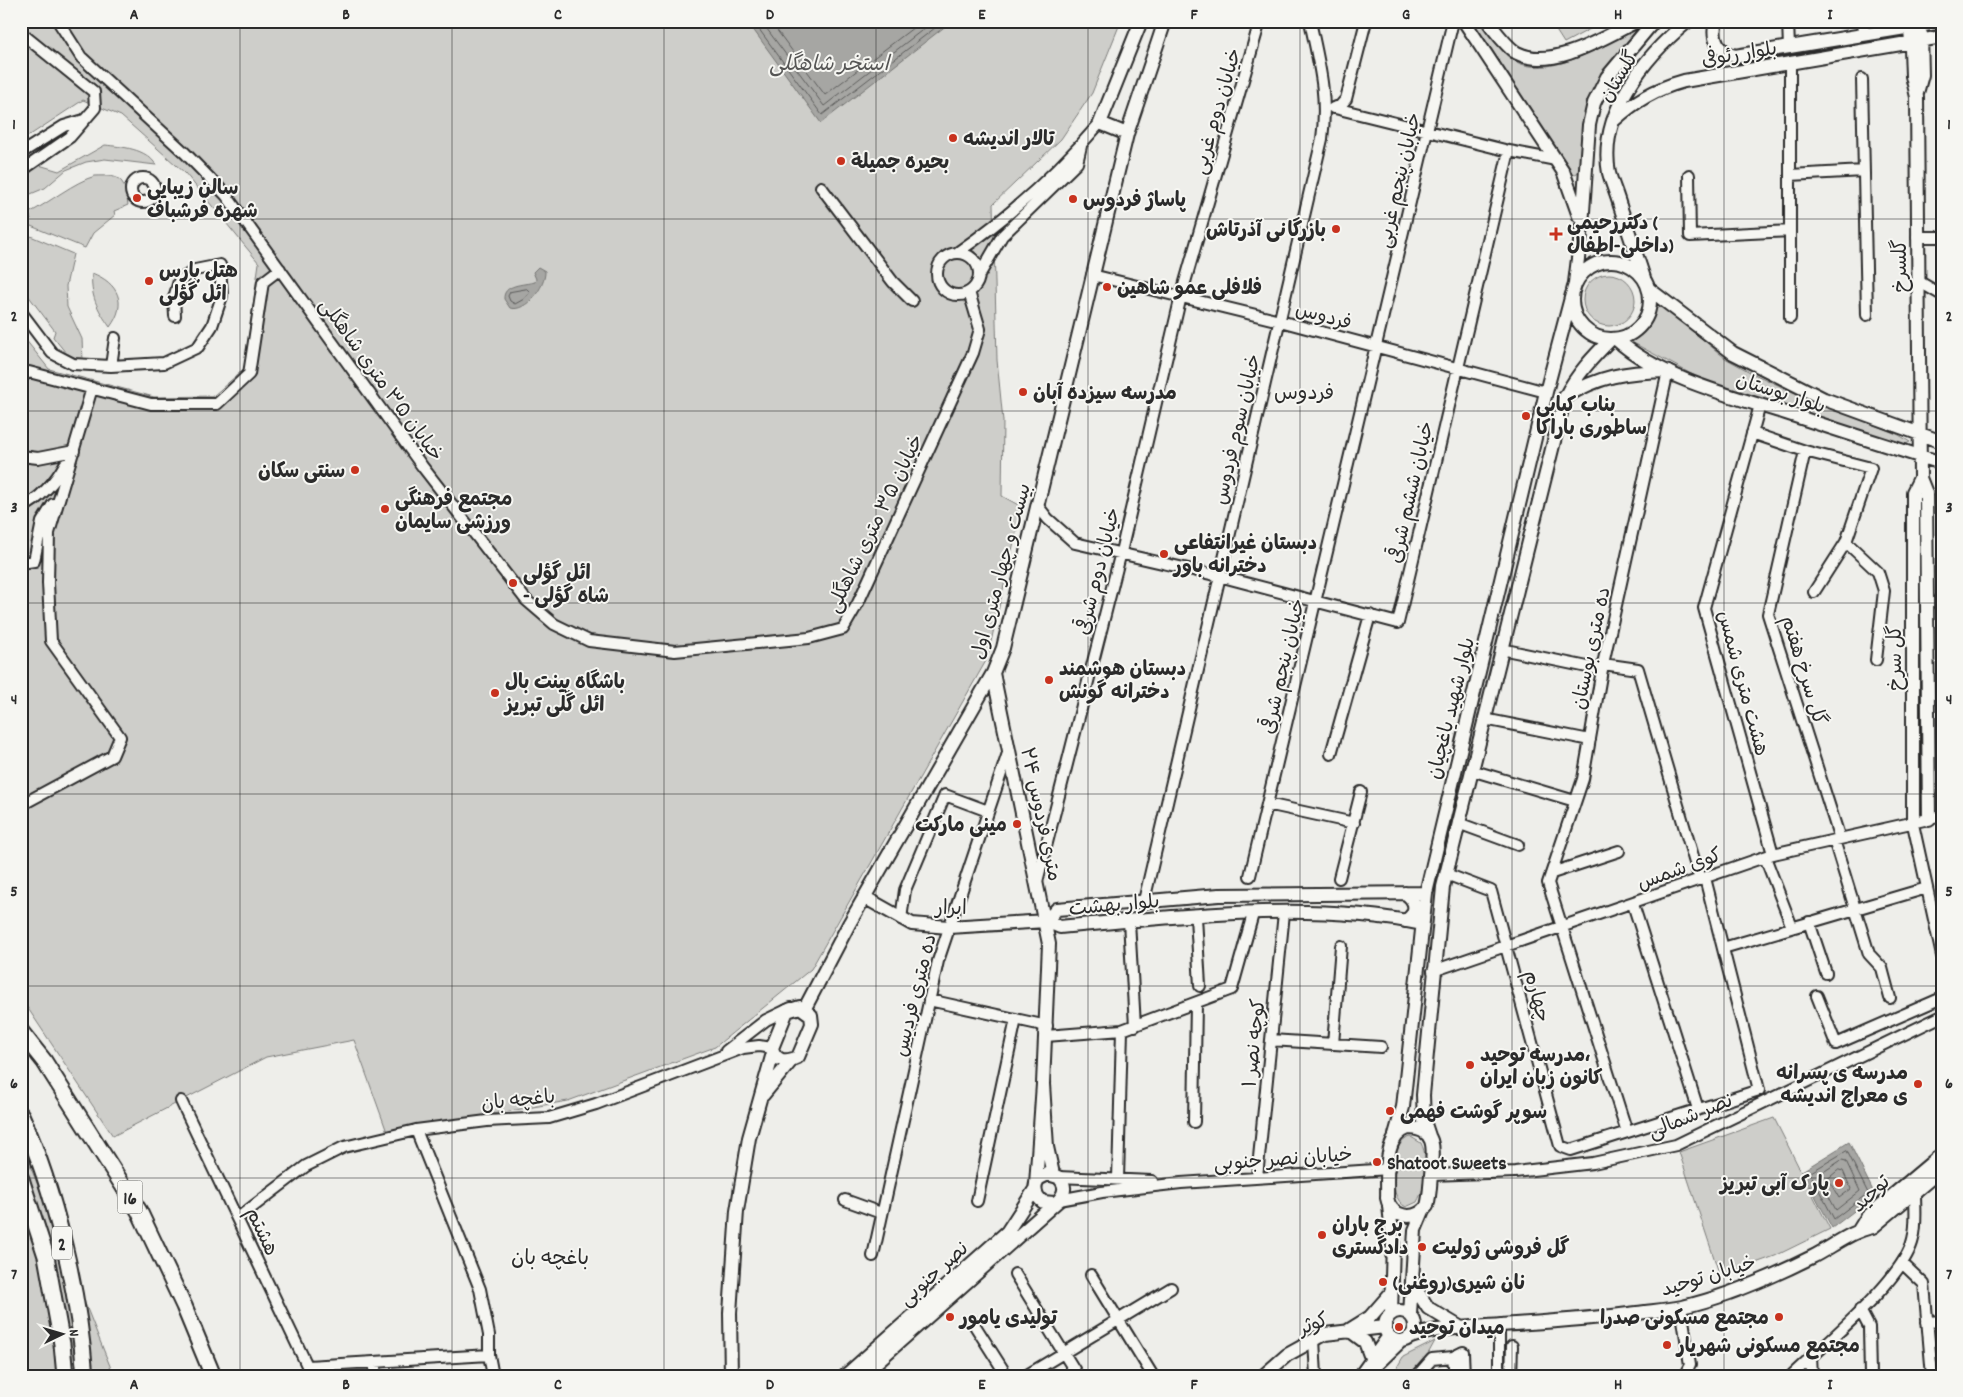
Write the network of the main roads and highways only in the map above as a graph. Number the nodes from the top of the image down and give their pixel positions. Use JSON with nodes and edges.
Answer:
{"nodes":[{"id":1,"x":1141,"y":21,"type":"edge"},
{"id":2,"x":1165,"y":21,"type":"edge"},
{"id":3,"x":1464,"y":21,"type":"edge"},
{"id":4,"x":1488,"y":21,"type":"edge"},
{"id":5,"x":1637,"y":21,"type":"edge"},
{"id":6,"x":1654,"y":21,"type":"edge"},
{"id":7,"x":1688,"y":21,"type":"edge"},
{"id":8,"x":1716,"y":21,"type":"edge"},
{"id":9,"x":1942,"y":22,"type":"edge"},
{"id":10,"x":1915,"y":24,"type":"edge"},
{"id":11,"x":1942,"y":37,"type":"edge"},
{"id":12,"x":1916,"y":41,"type":"junction"},
{"id":13,"x":1789,"y":48,"type":"junction"},
{"id":14,"x":1790,"y":64,"type":"junction"},
{"id":15,"x":1612,"y":122,"type":"junction"},
{"id":16,"x":1126,"y":134,"type":"junction"},
{"id":17,"x":1582,"y":226,"type":"junction"},
{"id":18,"x":1646,"y":284,"type":"junction"},
{"id":19,"x":1574,"y":288,"type":"junction"},
{"id":20,"x":1614,"y":339,"type":"junction"},
{"id":21,"x":1668,"y":371,"type":"junction"},
{"id":22,"x":1565,"y":397,"type":"junction"},
{"id":23,"x":1920,"y":435,"type":"junction"},
{"id":24,"x":1942,"y":442,"type":"edge"},
{"id":25,"x":1920,"y":456,"type":"junction"},
{"id":26,"x":1942,"y":463,"type":"edge"},
{"id":27,"x":1920,"y":478,"type":"junction"},
{"id":28,"x":1514,"y":523,"type":"junction"},
{"id":29,"x":1532,"y":528,"type":"junction"},
{"id":30,"x":992,"y":673,"type":"junction"},
{"id":31,"x":1929,"y":820,"type":"road end"},
{"id":32,"x":1913,"y":824,"type":"road end"},
{"id":33,"x":1426,"y":893,"type":"junction"},
{"id":34,"x":1405,"y":894,"type":"junction"},
{"id":35,"x":864,"y":897,"type":"junction"},
{"id":36,"x":1046,"y":921,"type":"junction"},
{"id":37,"x":1405,"y":921,"type":"junction"},
{"id":38,"x":1422,"y":924,"type":"junction"},
{"id":39,"x":805,"y":1008,"type":"junction"},
{"id":40,"x":21,"y":1032,"type":"edge"},
{"id":41,"x":773,"y":1051,"type":"junction"},
{"id":42,"x":791,"y":1061,"type":"junction"},
{"id":43,"x":1043,"y":1084,"type":"junction"},
{"id":44,"x":759,"y":1101,"type":"junction"},
{"id":45,"x":21,"y":1115,"type":"edge"},
{"id":46,"x":1395,"y":1135,"type":"junction"},
{"id":47,"x":1429,"y":1136,"type":"junction"},
{"id":48,"x":1942,"y":1154,"type":"edge"},
{"id":49,"x":1942,"y":1169,"type":"edge"},
{"id":50,"x":1056,"y":1175,"type":"junction"},
{"id":51,"x":21,"y":1179,"type":"edge"},
{"id":52,"x":1035,"y":1186,"type":"junction"},
{"id":53,"x":1911,"y":1188,"type":"junction"},
{"id":54,"x":1056,"y":1201,"type":"junction"},
{"id":55,"x":1389,"y":1206,"type":"junction"},
{"id":56,"x":1423,"y":1211,"type":"junction"},
{"id":57,"x":1859,"y":1230,"type":"joint"},
{"id":58,"x":1412,"y":1282,"type":"junction"},
{"id":59,"x":1391,"y":1293,"type":"junction"},
{"id":60,"x":1391,"y":1314,"type":"junction"},
{"id":61,"x":1412,"y":1319,"type":"junction"},
{"id":62,"x":1458,"y":1326,"type":"junction"},
{"id":63,"x":1349,"y":1330,"type":"junction"},
{"id":64,"x":1396,"y":1335,"type":"junction"},
{"id":65,"x":1374,"y":1360,"type":"junction"},
{"id":66,"x":729,"y":1375,"type":"edge"},
{"id":67,"x":65,"y":1376,"type":"edge"},
{"id":68,"x":84,"y":1376,"type":"edge"},
{"id":69,"x":213,"y":1376,"type":"edge"},
{"id":70,"x":845,"y":1376,"type":"edge"},
{"id":71,"x":861,"y":1376,"type":"edge"},
{"id":72,"x":1263,"y":1376,"type":"edge"},
{"id":73,"x":1360,"y":1376,"type":"edge"},
{"id":74,"x":1368,"y":1376,"type":"edge"}],
"edges":[{"from":1,"to":16,"type":"main road"},
{"from":2,"to":16,"type":"main road","name":"بیست و چهار متری اول"},
{"from":3,"to":17,"type":"main road"},
{"from":4,"to":5,"type":"main road"},
{"from":6,"to":17,"type":"main road","name":"گلستان"},
{"from":7,"to":15,"type":"main road","name":"گلستان"},
{"from":8,"to":13,"type":"main road","name":"بلوار رئوفی"},
{"from":9,"to":10,"type":"main road","name":"بلوار رئوفی"},
{"from":10,"to":12,"type":"main road","name":"گلسرخ"},
{"from":10,"to":13,"type":"main road","name":"بلوار رئوفی"},
{"from":11,"to":12,"type":"main road","name":"بلوار رئوفی"},
{"from":12,"to":14,"type":"main road","name":"بلوار رئوفی"},
{"from":12,"to":23,"type":"main road","name":"گلسرخ"},
{"from":13,"to":14,"type":"main road"},
{"from":14,"to":15,"type":"main road","name":"بلوار رئوفی"},
{"from":15,"to":18,"type":"main road","name":"گلستان"},
{"from":16,"to":30,"type":"main road","name":"بیست و چهار متری اول"},
{"from":17,"to":19,"type":"main road","name":"گلستان"},
{"from":18,"to":19,"type":"main road"},
{"from":18,"to":20,"type":"main road"},
{"from":18,"to":23,"type":"main road","name":"بلوار بوستان"},
{"from":19,"to":20,"type":"main road"},
{"from":19,"to":28,"type":"main road","name":"بلوار شهید یاغچیان"},
{"from":20,"to":21,"type":"main road","name":"بلوار بوستان"},
{"from":20,"to":22,"type":"main road","name":"بلوار شهید یاغچیان"},
{"from":21,"to":22,"type":"main road"},
{"from":21,"to":25,"type":"main road","name":"بلوار بوستان"},
{"from":22,"to":29,"type":"main road","name":"بلوار شهید یاغچیان"},
{"from":23,"to":24,"type":"main road","name":"بلوار بوستان"},
{"from":23,"to":25,"type":"main road","name":"گلسرخ"},
{"from":25,"to":26,"type":"main road","name":"بلوار بوستان"},
{"from":25,"to":27,"type":"main road","name":"گلسرخ"},
{"from":27,"to":31,"type":"main road","name":"گل سرخ"},
{"from":27,"to":32,"type":"main road","name":"گل سرخ"},
{"from":28,"to":29,"type":"main road"},
{"from":28,"to":33,"type":"main road","name":"بلوار شهید یاغچیان"},
{"from":29,"to":47,"type":"main road","name":"بلوار شهید یاغچیان"},
{"from":30,"to":35,"type":"main road","name":"بیست و چهار متری اول"},
{"from":30,"to":36,"type":"main road","name":"۲۴ متری فردوس"},
{"from":33,"to":34,"type":"main road","name":"بلوار بهشت"},
{"from":33,"to":38,"type":"main road","name":"بلوار شهید یاغچیان"},
{"from":34,"to":36,"type":"main road","name":"بلوار بهشت"},
{"from":34,"to":37,"type":"main road"},
{"from":35,"to":36,"type":"main road","name":"ابرار"},
{"from":35,"to":39,"type":"main road","name":"بیست و چهار متری اول"},
{"from":36,"to":37,"type":"main road","name":"بلوار بهشت"},
{"from":36,"to":43,"type":"main road","name":"۲۴ متری فردوس"},
{"from":37,"to":38,"type":"main road","name":"بلوار بهشت"},
{"from":38,"to":46,"type":"main road","name":"بلوار شهید یاغچیان"},
{"from":39,"to":41,"type":"main road"},
{"from":39,"to":42,"type":"main road"},
{"from":40,"to":69,"type":"highway","number":"16"},
{"from":41,"to":42,"type":"main road"},
{"from":41,"to":44,"type":"main road"},
{"from":42,"to":44,"type":"main road"},
{"from":43,"to":50,"type":"main road","name":"۲۴ متری فردوس"},
{"from":43,"to":52,"type":"main road","name":"۲۴ متری فردوس"},
{"from":44,"to":66,"type":"main road"},
{"from":45,"to":68,"type":"highway","number":"2"},
{"from":46,"to":47,"type":"main road"},
{"from":46,"to":55,"type":"main road","name":"بلوار شهید یاغچیان"},
{"from":47,"to":56,"type":"main road","name":"بلوار شهید یاغچیان"},
{"from":48,"to":53,"type":"main road","name":"توحید"},
{"from":49,"to":53,"type":"main road","name":"توحید"},
{"from":50,"to":52,"type":"main road"},
{"from":50,"to":54,"type":"main road"},
{"from":51,"to":67,"type":"highway","number":"2"},
{"from":52,"to":54,"type":"main road"},
{"from":52,"to":70,"type":"main road","name":"نصر جنوبی"},
{"from":53,"to":57,"type":"main road","name":"توحید"},
{"from":54,"to":71,"type":"main road","name":"نصر جنوبی"},
{"from":55,"to":56,"type":"main road"},
{"from":55,"to":59,"type":"main road","name":"بلوار شهید یاغچیان"},
{"from":56,"to":58,"type":"main road","name":"بلوار شهید یاغچیان"},
{"from":57,"to":62,"type":"main road","name":"خیابان توحید"},
{"from":58,"to":61,"type":"main road","name":"بلوار شهید یاغچیان"},
{"from":58,"to":62,"type":"main road"},
{"from":59,"to":60,"type":"main road","name":"بلوار شهید یاغچیان"},
{"from":59,"to":63,"type":"main road"},
{"from":60,"to":61,"type":"main road"},
{"from":60,"to":64,"type":"main road"},
{"from":61,"to":62,"type":"main road"},
{"from":61,"to":64,"type":"main road"},
{"from":62,"to":64,"type":"main road","name":"خیابان توحید"},
{"from":63,"to":64,"type":"main road","name":"کوثر"},
{"from":63,"to":65,"type":"main road"},
{"from":63,"to":72,"type":"main road","name":"کوثر"},
{"from":64,"to":65,"type":"main road"},
{"from":65,"to":73,"type":"main road"},
{"from":65,"to":74,"type":"main road"}]}
